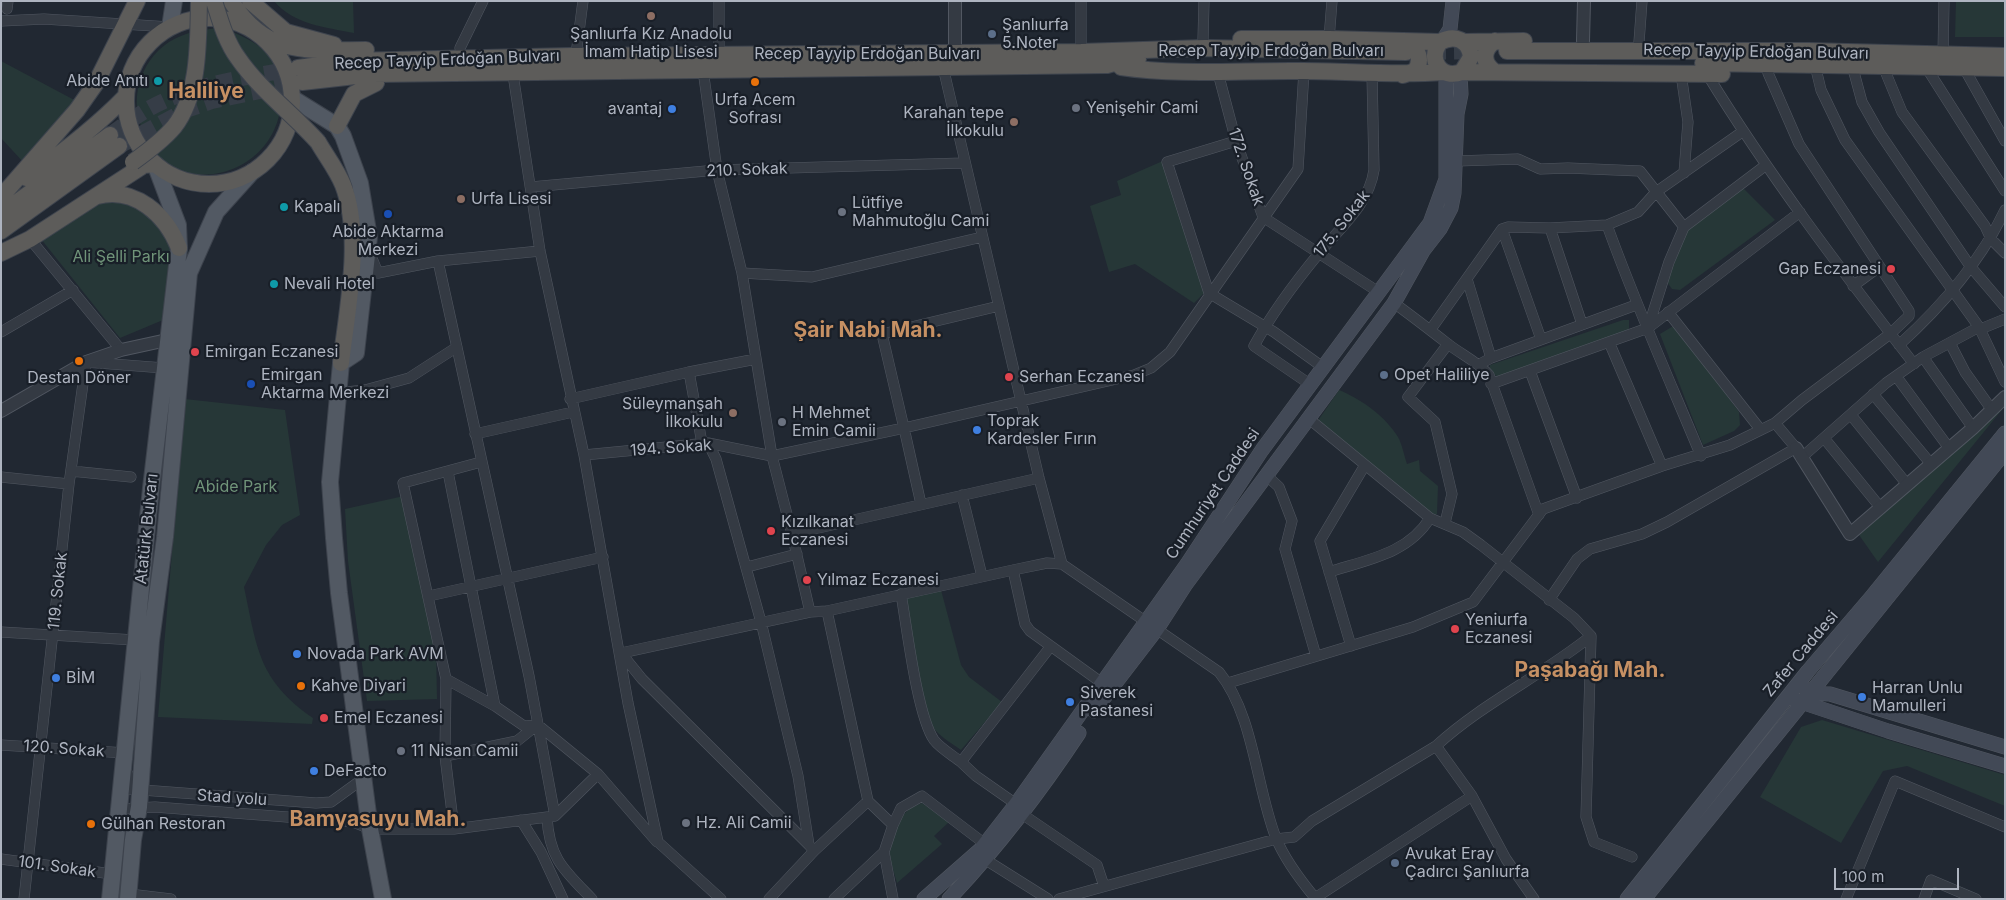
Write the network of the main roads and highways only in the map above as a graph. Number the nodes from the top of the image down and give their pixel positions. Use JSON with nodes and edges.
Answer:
{"nodes":[{"id":1,"x":137,"y":1,"type":"edge"},
{"id":2,"x":174,"y":1,"type":"edge"},
{"id":3,"x":199,"y":1,"type":"edge"},
{"id":4,"x":214,"y":1,"type":"edge"},
{"id":5,"x":231,"y":1,"type":"edge"},
{"id":6,"x":250,"y":1,"type":"edge"},
{"id":7,"x":1453,"y":1,"type":"edge"},
{"id":8,"x":1458,"y":1,"type":"edge"},
{"id":9,"x":170,"y":27,"type":"junction"},
{"id":10,"x":260,"y":36,"type":"junction"},
{"id":11,"x":1442,"y":41,"type":"junction"},
{"id":12,"x":1462,"y":41,"type":"junction"},
{"id":13,"x":348,"y":50,"type":"junction"},
{"id":14,"x":1503,"y":50,"type":"junction"},
{"id":15,"x":1407,"y":51,"type":"junction"},
{"id":16,"x":1081,"y":52,"type":"junction"},
{"id":17,"x":2005,"y":56,"type":"edge"},
{"id":18,"x":1809,"y":60,"type":"junction"},
{"id":19,"x":691,"y":65,"type":"junction"},
{"id":20,"x":1107,"y":66,"type":"junction"},
{"id":21,"x":2005,"y":68,"type":"edge"},
{"id":22,"x":1453,"y":72,"type":"junction"},
{"id":23,"x":1495,"y":72,"type":"junction"},
{"id":24,"x":300,"y":75,"type":"tunnel mouth"},
{"id":25,"x":1401,"y":76,"type":"junction"},
{"id":26,"x":376,"y":83,"type":"junction"},
{"id":27,"x":125,"y":97,"type":"junction"},
{"id":28,"x":292,"y":98,"type":"junction"},
{"id":29,"x":337,"y":126,"type":"junction"},
{"id":30,"x":155,"y":164,"type":"junction"},
{"id":31,"x":252,"y":172,"type":"junction"},
{"id":32,"x":3,"y":190,"type":"edge"},
{"id":33,"x":95,"y":197,"type":"junction"},
{"id":34,"x":1,"y":214,"type":"edge"},
{"id":35,"x":1,"y":231,"type":"edge"},
{"id":36,"x":1,"y":245,"type":"edge"},
{"id":37,"x":179,"y":248,"type":"junction"},
{"id":38,"x":1,"y":253,"type":"edge"},
{"id":39,"x":341,"y":363,"type":"junction"},
{"id":40,"x":2005,"y":434,"type":"edge"},
{"id":41,"x":2005,"y":452,"type":"edge"},
{"id":42,"x":1152,"y":625,"type":"junction"},
{"id":43,"x":1797,"y":684,"type":"junction"},
{"id":44,"x":1787,"y":697,"type":"junction"},
{"id":45,"x":1806,"y":698,"type":"junction"},
{"id":46,"x":2005,"y":747,"type":"edge"},
{"id":47,"x":2005,"y":766,"type":"edge"},
{"id":48,"x":1019,"y":809,"type":"junction"},
{"id":49,"x":128,"y":896,"type":"edge"},
{"id":50,"x":110,"y":899,"type":"edge"},
{"id":51,"x":383,"y":899,"type":"edge"},
{"id":52,"x":924,"y":899,"type":"edge"},
{"id":53,"x":949,"y":899,"type":"edge"},
{"id":54,"x":1627,"y":899,"type":"edge"},
{"id":55,"x":1644,"y":899,"type":"edge"}],
"edges":[{"from":1,"to":32,"type":"highway"},
{"from":2,"to":9,"type":"main road"},
{"from":3,"to":36,"type":"highway","bridge":true},
{"from":4,"to":39,"type":"highway","bridge":true},
{"from":5,"to":10,"type":"highway"},
{"from":6,"to":13,"type":"highway"},
{"from":7,"to":11,"type":"main road"},
{"from":8,"to":12,"type":"main road"},
{"from":9,"to":10,"type":"highway"},
{"from":9,"to":27,"type":"highway"},
{"from":10,"to":13,"type":"highway"},
{"from":10,"to":28,"type":"highway"},
{"from":11,"to":12,"type":"highway"},
{"from":11,"to":15,"type":"highway"},
{"from":11,"to":22,"type":"highway"},
{"from":12,"to":14,"type":"highway"},
{"from":12,"to":22,"type":"highway"},
{"from":13,"to":19,"type":"highway"},
{"from":14,"to":18,"type":"highway","name":"Recep Tayyip Erdoğan Bulvarı"},
{"from":14,"to":18,"type":"highway"},
{"from":14,"to":23,"type":"highway"},
{"from":15,"to":16,"type":"highway","name":"Recep Tayyip Erdoğan Bulvarı"},
{"from":15,"to":16,"type":"highway"},
{"from":15,"to":20,"type":"highway","name":"Recep Tayyip Erdoğan Bulvarı"},
{"from":15,"to":25,"type":"highway"},
{"from":16,"to":19,"type":"highway","name":"Recep Tayyip Erdoğan Bulvarı"},
{"from":17,"to":18,"type":"highway","name":"Recep Tayyip Erdoğan Bulvarı"},
{"from":18,"to":21,"type":"highway","name":"Recep Tayyip Erdoğan Bulvarı"},
{"from":18,"to":23,"type":"highway"},
{"from":19,"to":20,"type":"highway","name":"Recep Tayyip Erdoğan Bulvarı"},
{"from":19,"to":24,"type":"highway","name":"Recep Tayyip Erdoğan Bulvarı"},
{"from":19,"to":26,"type":"highway"},
{"from":20,"to":25,"type":"highway"},
{"from":22,"to":23,"type":"highway"},
{"from":22,"to":25,"type":"highway"},
{"from":22,"to":42,"type":"main road","name":"Cumhuriyet Caddesi"},
{"from":22,"to":42,"type":"main road","name":"Cumhuriyet Caddesi"},
{"from":26,"to":28,"type":"highway"},
{"from":26,"to":29,"type":"highway"},
{"from":27,"to":30,"type":"highway"},
{"from":27,"to":32,"type":"highway"},
{"from":28,"to":29,"type":"main road"},
{"from":28,"to":31,"type":"highway"},
{"from":29,"to":39,"type":"main road"},
{"from":30,"to":31,"type":"highway"},
{"from":30,"to":33,"type":"highway"},
{"from":30,"to":37,"type":"main road","name":"Atatürk Bulvarı"},
{"from":31,"to":49,"type":"main road"},
{"from":33,"to":37,"type":"highway"},
{"from":33,"to":38,"type":"highway"},
{"from":34,"to":35,"type":"highway"},
{"from":37,"to":50,"type":"main road","name":"Atatürk Bulvarı"},
{"from":39,"to":51,"type":"main road"},
{"from":40,"to":43,"type":"main road","name":"Zafer Caddesi"},
{"from":41,"to":45,"type":"main road","name":"Zafer Caddesi"},
{"from":42,"to":48,"type":"main road","name":"Cumhuriyet Caddesi"},
{"from":42,"to":48,"type":"main road","name":"Cumhuriyet Caddesi"},
{"from":43,"to":44,"type":"main road","name":"Zafer Caddesi"},
{"from":43,"to":45,"type":"main road"},
{"from":44,"to":45,"type":"main road"},
{"from":44,"to":54,"type":"main road","name":"Zafer Caddesi"},
{"from":45,"to":46,"type":"main road"},
{"from":45,"to":47,"type":"main road"},
{"from":45,"to":55,"type":"main road","name":"Zafer Caddesi"},
{"from":48,"to":52,"type":"main road","name":"Cumhuriyet Caddesi"},
{"from":48,"to":53,"type":"main road","name":"Cumhuriyet Caddesi"}]}
